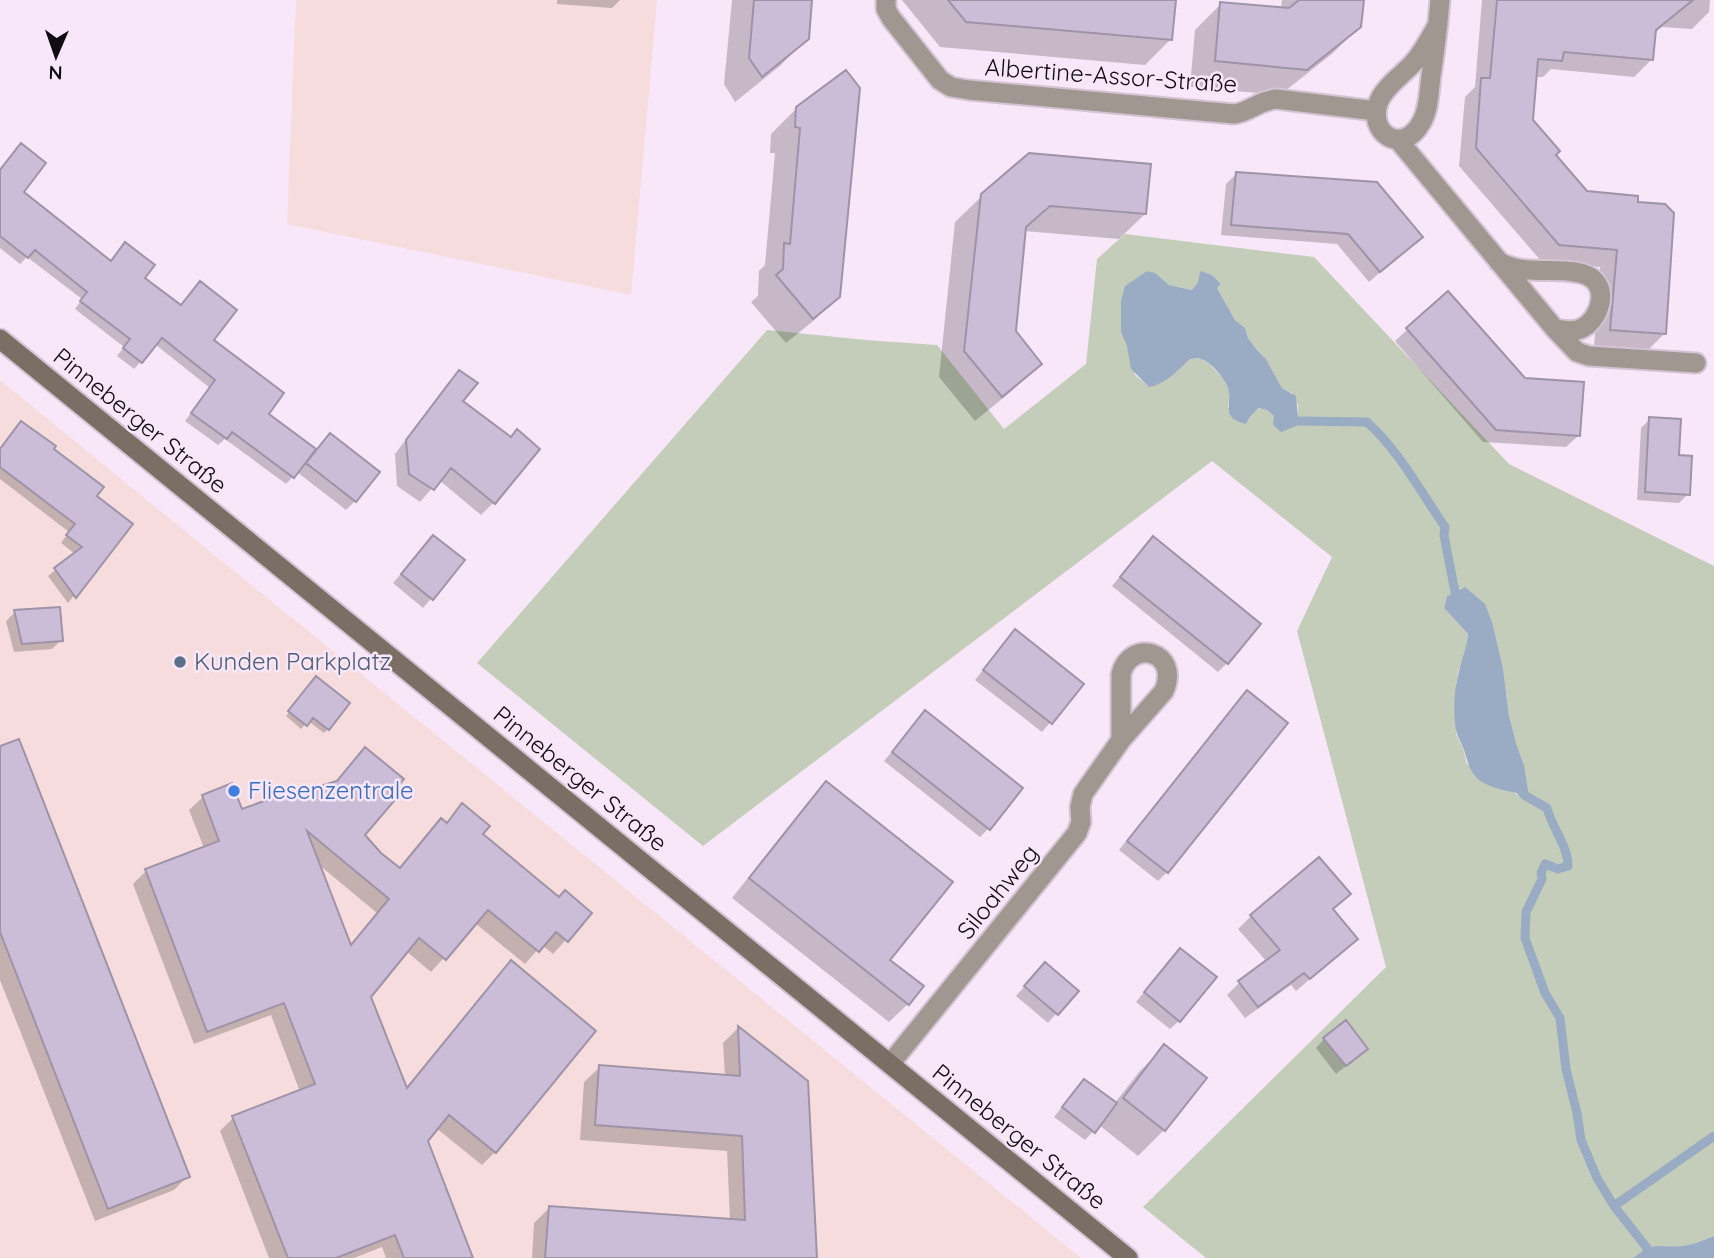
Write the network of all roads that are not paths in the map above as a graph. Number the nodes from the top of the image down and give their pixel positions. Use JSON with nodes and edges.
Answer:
{"nodes":[{"id":1,"x":886,"y":0,"type":"edge"},
{"id":2,"x":1440,"y":0,"type":"edge"},
{"id":3,"x":1438,"y":24,"type":"junction"},
{"id":4,"x":1376,"y":111,"type":"junction"},
{"id":5,"x":1399,"y":141,"type":"junction"},
{"id":6,"x":1499,"y":262,"type":"junction"},
{"id":7,"x":1555,"y":329,"type":"junction"},
{"id":8,"x":0,"y":339,"type":"edge"},
{"id":9,"x":1696,"y":363,"type":"dead end"},
{"id":10,"x":1121,"y":740,"type":"dead end"},
{"id":11,"x":890,"y":1064,"type":"junction"},
{"id":12,"x":1128,"y":1258,"type":"edge"}],
"edges":[{"from":1,"to":4,"type":"street","name":"Albertine-Assor-Straße"},
{"from":2,"to":3,"type":"street"},
{"from":3,"to":4,"type":"street"},
{"from":3,"to":5,"type":"street"},
{"from":4,"to":5,"type":"street"},
{"from":5,"to":6,"type":"street"},
{"from":6,"to":7,"type":"street"},
{"from":6,"to":7,"type":"street"},
{"from":7,"to":9,"type":"street"},
{"from":8,"to":11,"type":"main road","name":"Pinneberger Straße"},
{"from":10,"to":11,"type":"street","name":"Siloahweg"},
{"from":11,"to":12,"type":"main road","name":"Pinneberger Straße"}]}
